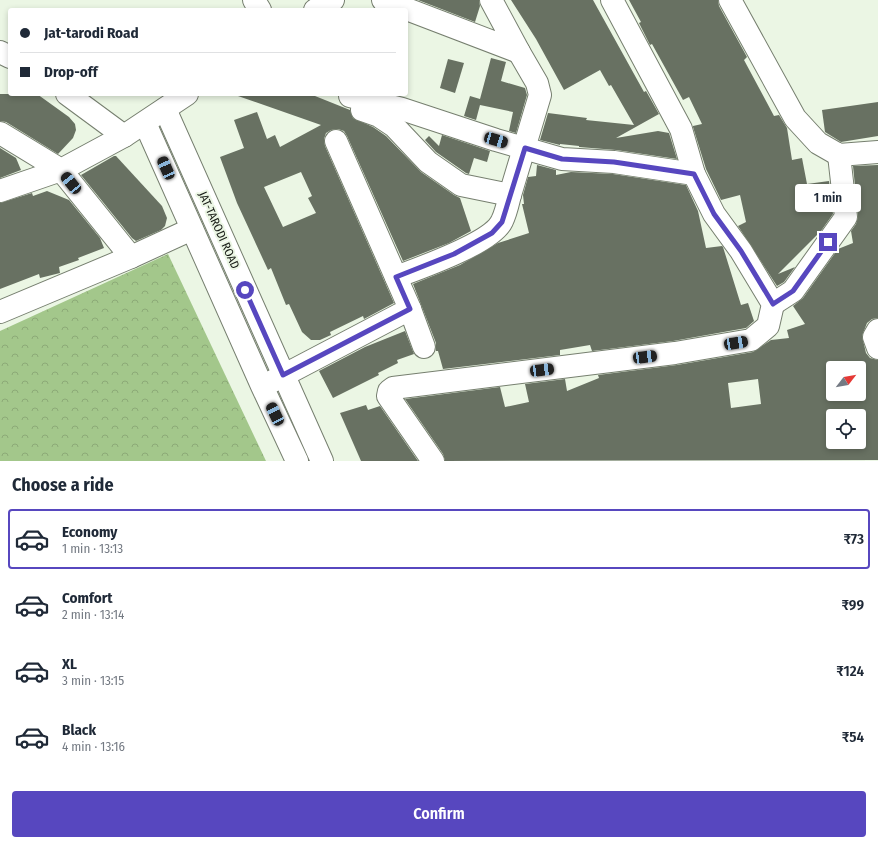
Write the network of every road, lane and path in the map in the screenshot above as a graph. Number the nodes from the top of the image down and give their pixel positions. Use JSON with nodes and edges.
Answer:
{"nodes":[{"id":1,"x":333,"y":0,"type":"edge"},
{"id":2,"x":383,"y":0,"type":"edge"},
{"id":3,"x":491,"y":0,"type":"edge"},
{"id":4,"x":612,"y":0,"type":"edge"},
{"id":5,"x":730,"y":0,"type":"edge"},
{"id":6,"x":319,"y":8,"type":"edge"},
{"id":7,"x":404,"y":8,"type":"edge"},
{"id":8,"x":408,"y":10,"type":"edge"},
{"id":9,"x":519,"y":52,"type":"junction"},
{"id":10,"x":70,"y":96,"type":"edge"},
{"id":11,"x":184,"y":96,"type":"edge"},
{"id":12,"x":155,"y":116,"type":"junction"},
{"id":13,"x":0,"y":133,"type":"edge"},
{"id":14,"x":124,"y":136,"type":"junction"},
{"id":15,"x":336,"y":141,"type":"dead end"},
{"id":16,"x":525,"y":148,"type":"junction"},
{"id":17,"x":878,"y":152,"type":"edge"},
{"id":18,"x":839,"y":155,"type":"junction"},
{"id":19,"x":61,"y":170,"type":"junction"},
{"id":20,"x":694,"y":174,"type":"junction"},
{"id":21,"x":0,"y":191,"type":"edge"},
{"id":22,"x":510,"y":194,"type":"junction"},
{"id":23,"x":192,"y":229,"type":"junction"},
{"id":24,"x":131,"y":257,"type":"junction"},
{"id":25,"x":396,"y":277,"type":"junction"},
{"id":26,"x":773,"y":304,"type":"junction"},
{"id":27,"x":410,"y":309,"type":"junction"},
{"id":28,"x":0,"y":312,"type":"edge"},
{"id":29,"x":878,"y":330,"type":"edge"},
{"id":30,"x":424,"y":347,"type":"dead end"},
{"id":31,"x":878,"y":348,"type":"edge"},
{"id":32,"x":283,"y":375,"type":"junction"},
{"id":33,"x":262,"y":386,"type":"junction"},
{"id":34,"x":297,"y":461,"type":"edge"},
{"id":35,"x":322,"y":461,"type":"edge"},
{"id":36,"x":433,"y":461,"type":"edge"}],
"edges":[{"from":1,"to":6,"type":"street"},
{"from":2,"to":7,"type":"street"},
{"from":3,"to":9,"type":"street"},
{"from":4,"to":20,"type":"street"},
{"from":5,"to":18,"type":"street"},
{"from":8,"to":9,"type":"street"},
{"from":9,"to":16,"type":"street"},
{"from":10,"to":14,"type":"street"},
{"from":11,"to":12,"type":"street"},
{"from":12,"to":14,"type":"street"},
{"from":12,"to":23,"type":"street"},
{"from":12,"to":32,"type":"street","name":"JAT-TARODI ROAD"},
{"from":13,"to":19,"type":"street"},
{"from":14,"to":19,"type":"street"},
{"from":15,"to":25,"type":"street"},
{"from":16,"to":20,"type":"street"},
{"from":16,"to":22,"type":"street"},
{"from":16,"to":22,"type":"street"},
{"from":17,"to":18,"type":"street"},
{"from":18,"to":26,"type":"street"},
{"from":19,"to":21,"type":"street"},
{"from":19,"to":24,"type":"street"},
{"from":20,"to":26,"type":"street"},
{"from":22,"to":25,"type":"street"},
{"from":23,"to":24,"type":"street"},
{"from":23,"to":33,"type":"street"},
{"from":24,"to":28,"type":"street"},
{"from":25,"to":27,"type":"street"},
{"from":26,"to":36,"type":"street"},
{"from":27,"to":30,"type":"street"},
{"from":27,"to":32,"type":"street"},
{"from":29,"to":31,"type":"street"},
{"from":32,"to":33,"type":"street"},
{"from":32,"to":35,"type":"street","name":"JAT-TARODI ROAD"},
{"from":33,"to":34,"type":"street"}]}
